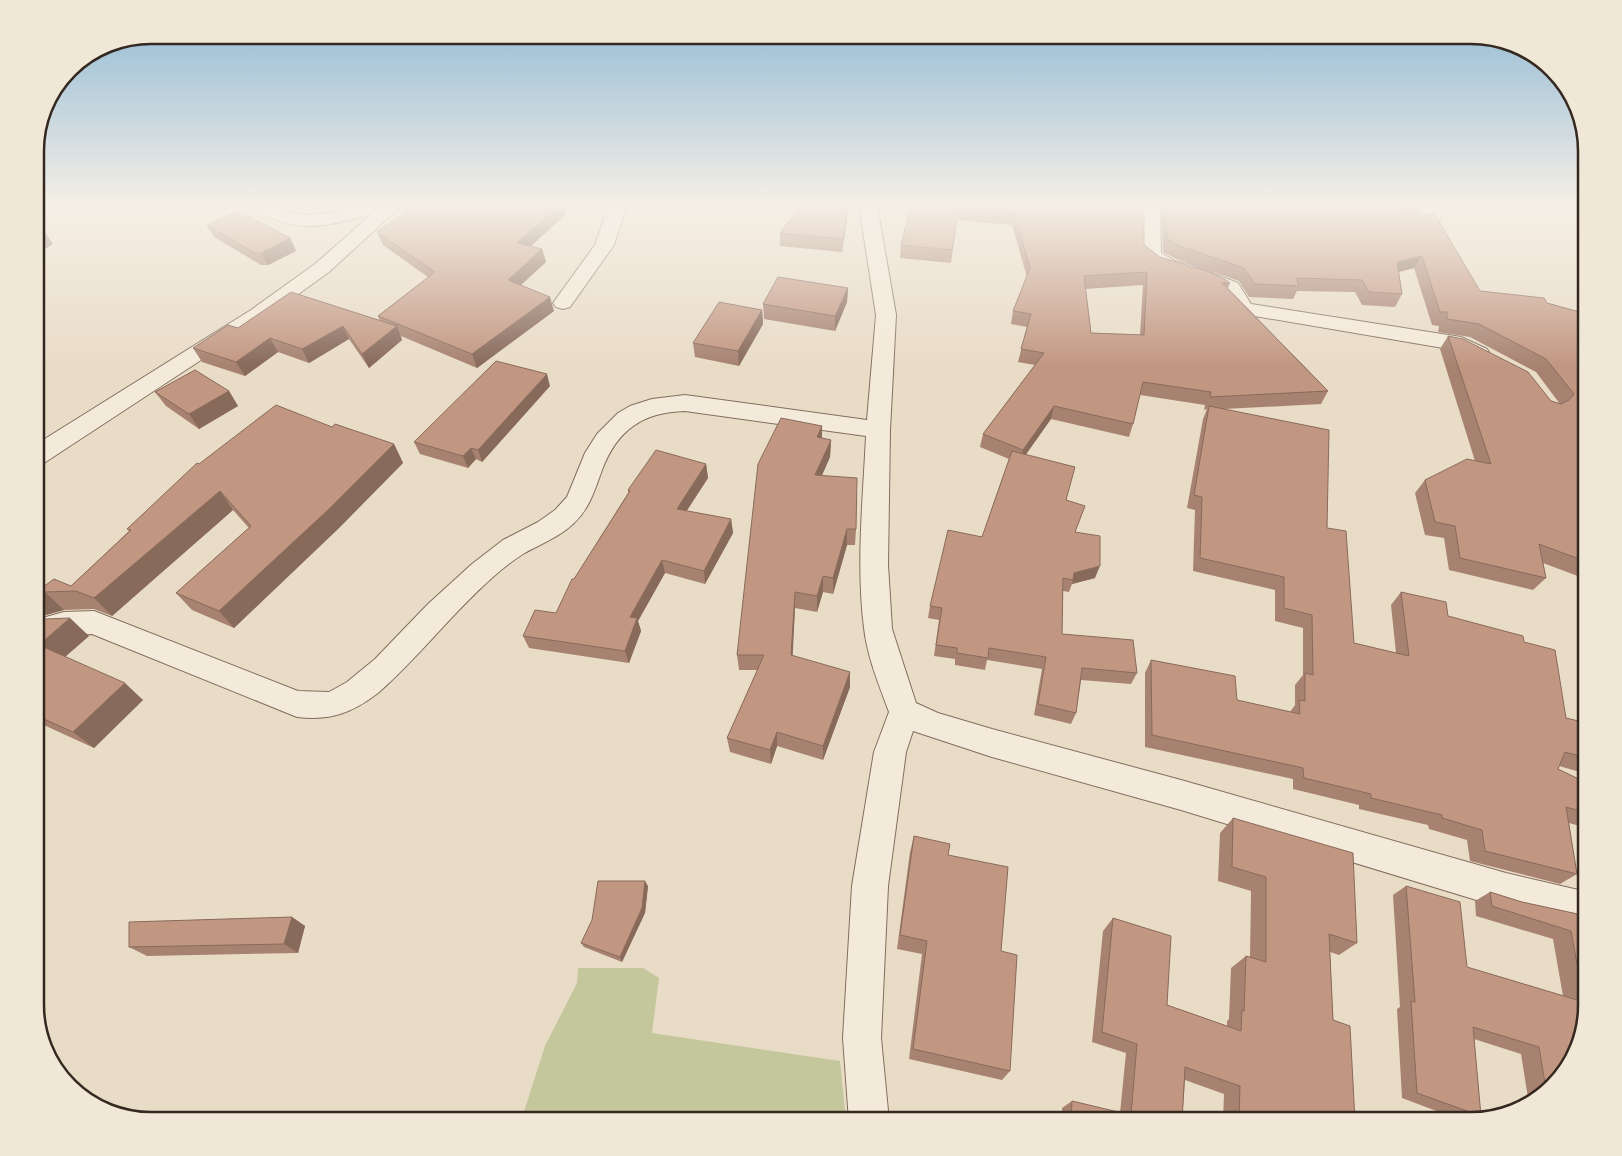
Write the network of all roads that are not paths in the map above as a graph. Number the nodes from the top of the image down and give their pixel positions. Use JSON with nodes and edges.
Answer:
{"nodes":[{"id":1,"x":332,"y":259,"type":"edge"},
{"id":2,"x":594,"y":259,"type":"edge"},
{"id":3,"x":877,"y":259,"type":"edge"},
{"id":4,"x":1156,"y":259,"type":"edge"},
{"id":5,"x":563,"y":303,"type":"dead end"},
{"id":6,"x":1494,"y":362,"type":"edge"},
{"id":7,"x":878,"y":430,"type":"junction"},
{"id":8,"x":44,"y":451,"type":"edge"},
{"id":9,"x":44,"y":628,"type":"edge"},
{"id":10,"x":904,"y":712,"type":"junction"},
{"id":11,"x":1578,"y":908,"type":"edge"},
{"id":12,"x":868,"y":1112,"type":"edge"}],
"edges":[{"from":1,"to":8,"type":"street"},
{"from":2,"to":5,"type":"street"},
{"from":3,"to":7,"type":"street"},
{"from":4,"to":6,"type":"street"},
{"from":7,"to":9,"type":"street"},
{"from":7,"to":10,"type":"street"},
{"from":10,"to":11,"type":"street"},
{"from":10,"to":12,"type":"street"}]}
